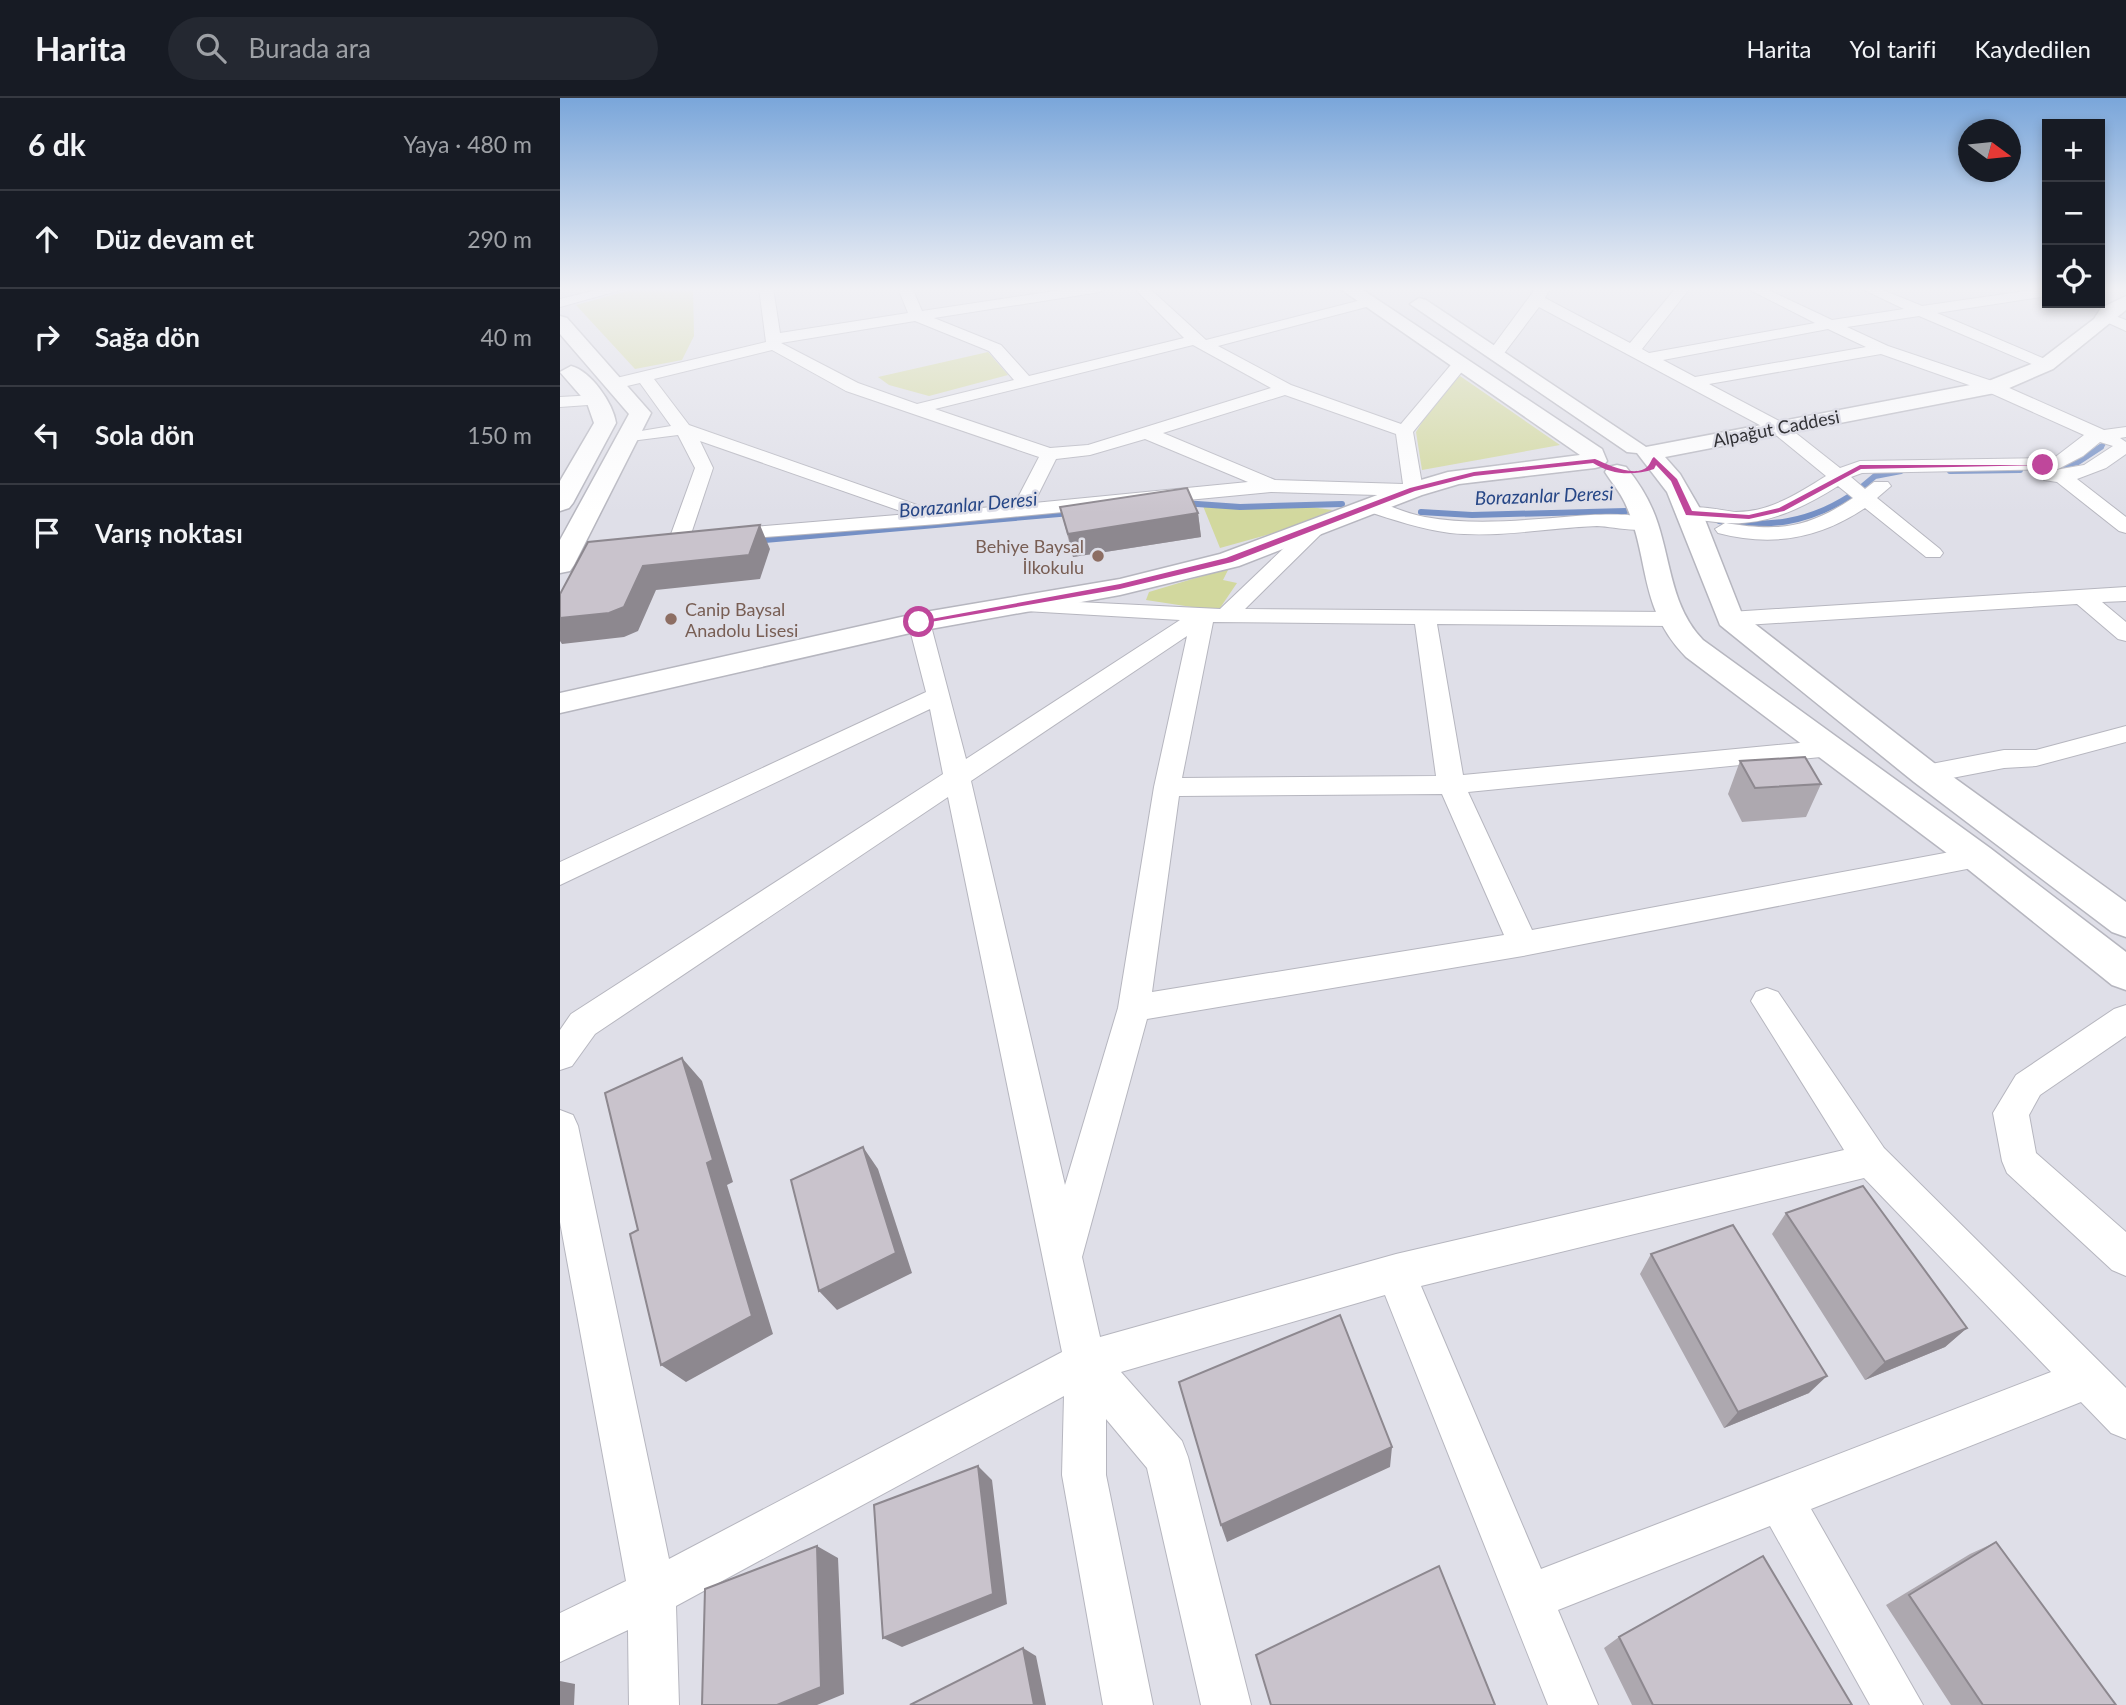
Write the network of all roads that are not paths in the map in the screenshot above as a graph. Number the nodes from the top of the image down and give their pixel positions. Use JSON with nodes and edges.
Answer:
{"nodes":[{"id":1,"x":563,"y":363,"type":"edge"},
{"id":2,"x":596,"y":363,"type":"edge"},
{"id":3,"x":696,"y":363,"type":"edge"},
{"id":4,"x":810,"y":363,"type":"edge"},
{"id":5,"x":1008,"y":363,"type":"edge"},
{"id":6,"x":1102,"y":363,"type":"edge"},
{"id":7,"x":1238,"y":363,"type":"edge"},
{"id":8,"x":1461,"y":363,"type":"joint"},
{"id":9,"x":1508,"y":363,"type":"edge"},
{"id":10,"x":1658,"y":363,"type":"edge"},
{"id":11,"x":1802,"y":363,"type":"edge"},
{"id":12,"x":1923,"y":363,"type":"edge"},
{"id":13,"x":2041,"y":363,"type":"edge"},
{"id":14,"x":2049,"y":363,"type":"edge"},
{"id":15,"x":2046,"y":365,"type":"junction"},
{"id":16,"x":644,"y":377,"type":"junction"},
{"id":17,"x":1023,"y":380,"type":"junction"},
{"id":18,"x":1693,"y":382,"type":"junction"},
{"id":19,"x":614,"y":384,"type":"junction"},
{"id":20,"x":1992,"y":387,"type":"junction"},
{"id":21,"x":1285,"y":389,"type":"junction"},
{"id":22,"x":596,"y":400,"type":"junction"},
{"id":23,"x":560,"y":402,"type":"edge"},
{"id":24,"x":916,"y":409,"type":"junction"},
{"id":25,"x":1777,"y":426,"type":"junction"},
{"id":26,"x":683,"y":429,"type":"junction"},
{"id":27,"x":1404,"y":431,"type":"junction"},
{"id":28,"x":1145,"y":432,"type":"junction"},
{"id":29,"x":2102,"y":435,"type":"junction"},
{"id":30,"x":629,"y":438,"type":"junction"},
{"id":31,"x":2125,"y":442,"type":"edge"},
{"id":32,"x":1049,"y":454,"type":"junction"},
{"id":33,"x":1624,"y":458,"type":"junction"},
{"id":34,"x":1837,"y":477,"type":"junction"},
{"id":35,"x":2063,"y":477,"type":"junction"},
{"id":36,"x":567,"y":479,"type":"edge"},
{"id":37,"x":1271,"y":486,"type":"junction"},
{"id":38,"x":1413,"y":490,"type":"junction"},
{"id":39,"x":1866,"y":498,"type":"junction"},
{"id":40,"x":560,"y":503,"type":"edge"},
{"id":41,"x":1373,"y":507,"type":"junction"},
{"id":42,"x":1021,"y":510,"type":"junction"},
{"id":43,"x":939,"y":518,"type":"junction"},
{"id":44,"x":1691,"y":519,"type":"junction"},
{"id":45,"x":1644,"y":523,"type":"junction"},
{"id":46,"x":2126,"y":527,"type":"edge"},
{"id":47,"x":1314,"y":530,"type":"junction"},
{"id":48,"x":598,"y":545,"type":"edge"},
{"id":49,"x":1933,"y":553,"type":"dead end"},
{"id":50,"x":563,"y":554,"type":"edge"},
{"id":51,"x":1120,"y":587,"type":"junction"},
{"id":52,"x":2126,"y":594,"type":"edge"},
{"id":53,"x":2082,"y":597,"type":"junction"},
{"id":54,"x":1024,"y":604,"type":"junction"},
{"id":55,"x":1148,"y":613,"type":"junction"},
{"id":56,"x":1215,"y":615,"type":"junction"},
{"id":57,"x":1425,"y":618,"type":"junction"},
{"id":58,"x":1671,"y":619,"type":"junction"},
{"id":59,"x":1730,"y":619,"type":"junction"},
{"id":60,"x":919,"y":622,"type":"junction"},
{"id":61,"x":2126,"y":634,"type":"edge"},
{"id":62,"x":939,"y":695,"type":"junction"},
{"id":63,"x":566,"y":700,"type":"edge"},
{"id":64,"x":2126,"y":734,"type":"edge"},
{"id":65,"x":1831,"y":748,"type":"junction"},
{"id":66,"x":1926,"y":774,"type":"junction"},
{"id":67,"x":959,"y":775,"type":"junction"},
{"id":68,"x":1451,"y":785,"type":"junction"},
{"id":69,"x":1167,"y":787,"type":"junction"},
{"id":70,"x":1978,"y":857,"type":"junction"},
{"id":71,"x":560,"y":874,"type":"edge"},
{"id":72,"x":2126,"y":922,"type":"edge"},
{"id":73,"x":1523,"y":944,"type":"junction"},
{"id":74,"x":2126,"y":974,"type":"edge"},
{"id":75,"x":1767,"y":1001,"type":"dead end"},
{"id":76,"x":1134,"y":1008,"type":"junction"},
{"id":77,"x":2126,"y":1018,"type":"edge"},
{"id":78,"x":560,"y":1056,"type":"edge"},
{"id":79,"x":560,"y":1126,"type":"edge"},
{"id":80,"x":1871,"y":1160,"type":"junction"},
{"id":81,"x":1062,"y":1257,"type":"junction"},
{"id":82,"x":2126,"y":1257,"type":"edge"},
{"id":83,"x":1396,"y":1273,"type":"junction"},
{"id":84,"x":1085,"y":1362,"type":"junction"},
{"id":85,"x":2087,"y":1379,"type":"junction"},
{"id":86,"x":2126,"y":1418,"type":"edge"},
{"id":87,"x":1780,"y":1499,"type":"junction"},
{"id":88,"x":652,"y":1593,"type":"junction"},
{"id":89,"x":1527,"y":1598,"type":"junction"},
{"id":90,"x":560,"y":1638,"type":"edge"},
{"id":91,"x":654,"y":1705,"type":"edge"},
{"id":92,"x":1128,"y":1705,"type":"edge"},
{"id":93,"x":1226,"y":1705,"type":"edge"},
{"id":94,"x":1573,"y":1705,"type":"edge"},
{"id":95,"x":1898,"y":1705,"type":"edge"}],
"edges":[{"from":1,"to":22,"type":"main road"},
{"from":2,"to":19,"type":"main road"},
{"from":3,"to":16,"type":"street"},
{"from":4,"to":24,"type":"street"},
{"from":5,"to":17,"type":"street"},
{"from":6,"to":17,"type":"street"},
{"from":7,"to":21,"type":"street"},
{"from":8,"to":27,"type":"street"},
{"from":8,"to":33,"type":"main road"},
{"from":9,"to":33,"type":"main road"},
{"from":10,"to":18,"type":"street"},
{"from":11,"to":18,"type":"street"},
{"from":12,"to":20,"type":"street"},
{"from":13,"to":15,"type":"street"},
{"from":14,"to":15,"type":"main road","name":"Alpağut Caddesi"},
{"from":15,"to":20,"type":"main road","name":"Alpağut Caddesi"},
{"from":16,"to":19,"type":"street"},
{"from":16,"to":26,"type":"street"},
{"from":17,"to":24,"type":"street"},
{"from":18,"to":25,"type":"street"},
{"from":19,"to":30,"type":"main road"},
{"from":20,"to":25,"type":"main road","name":"Alpağut Caddesi"},
{"from":20,"to":29,"type":"street"},
{"from":21,"to":27,"type":"street"},
{"from":21,"to":28,"type":"street"},
{"from":22,"to":23,"type":"street"},
{"from":22,"to":36,"type":"main road"},
{"from":24,"to":32,"type":"street"},
{"from":25,"to":33,"type":"main road","name":"Alpağut Caddesi"},
{"from":25,"to":34,"type":"street"},
{"from":26,"to":30,"type":"street"},
{"from":26,"to":43,"type":"street"},
{"from":26,"to":43,"type":"street"},
{"from":27,"to":38,"type":"street"},
{"from":28,"to":32,"type":"street"},
{"from":28,"to":37,"type":"street"},
{"from":29,"to":31,"type":"street"},
{"from":29,"to":34,"type":"street"},
{"from":30,"to":50,"type":"main road"},
{"from":31,"to":35,"type":"street"},
{"from":32,"to":42,"type":"street"},
{"from":33,"to":38,"type":"main road","name":"Alpağut Caddesi"},
{"from":33,"to":44,"type":"main road"},
{"from":33,"to":45,"type":"main road"},
{"from":34,"to":39,"type":"street"},
{"from":34,"to":44,"type":"street"},
{"from":35,"to":39,"type":"street"},
{"from":35,"to":46,"type":"street"},
{"from":36,"to":40,"type":"main road"},
{"from":37,"to":38,"type":"street"},
{"from":37,"to":42,"type":"street"},
{"from":38,"to":41,"type":"main road","name":"Alpağut Caddesi"},
{"from":39,"to":44,"type":"street"},
{"from":39,"to":49,"type":"street"},
{"from":41,"to":45,"type":"street"},
{"from":41,"to":47,"type":"main road","name":"Alpağut Caddesi"},
{"from":42,"to":43,"type":"street"},
{"from":44,"to":59,"type":"main road"},
{"from":45,"to":58,"type":"main road"},
{"from":47,"to":51,"type":"main road","name":"Alpağut Caddesi"},
{"from":47,"to":56,"type":"street"},
{"from":48,"to":50,"type":"street"},
{"from":51,"to":54,"type":"main road","name":"Alpağut Caddesi"},
{"from":51,"to":55,"type":"street"},
{"from":52,"to":53,"type":"street"},
{"from":53,"to":59,"type":"street"},
{"from":53,"to":61,"type":"street"},
{"from":54,"to":55,"type":"street"},
{"from":54,"to":60,"type":"main road","name":"Alpağut Caddesi"},
{"from":55,"to":56,"type":"street"},
{"from":56,"to":57,"type":"street"},
{"from":56,"to":67,"type":"street"},
{"from":56,"to":69,"type":"street"},
{"from":57,"to":58,"type":"street"},
{"from":57,"to":68,"type":"street"},
{"from":58,"to":65,"type":"main road"},
{"from":59,"to":66,"type":"main road"},
{"from":60,"to":62,"type":"street"},
{"from":60,"to":63,"type":"main road","name":"Alpağut Caddesi"},
{"from":62,"to":67,"type":"street"},
{"from":62,"to":71,"type":"street"},
{"from":64,"to":66,"type":"street"},
{"from":65,"to":68,"type":"street"},
{"from":65,"to":70,"type":"main road"},
{"from":66,"to":72,"type":"main road"},
{"from":67,"to":78,"type":"street"},
{"from":67,"to":81,"type":"street"},
{"from":68,"to":69,"type":"street"},
{"from":68,"to":73,"type":"street"},
{"from":69,"to":76,"type":"street"},
{"from":70,"to":73,"type":"street"},
{"from":70,"to":74,"type":"main road"},
{"from":73,"to":76,"type":"street"},
{"from":75,"to":80,"type":"street"},
{"from":76,"to":81,"type":"street"},
{"from":77,"to":82,"type":"street"},
{"from":79,"to":88,"type":"street"},
{"from":80,"to":83,"type":"street"},
{"from":80,"to":85,"type":"street"},
{"from":81,"to":84,"type":"street"},
{"from":83,"to":84,"type":"street"},
{"from":83,"to":89,"type":"street"},
{"from":84,"to":88,"type":"street"},
{"from":84,"to":92,"type":"street"},
{"from":84,"to":93,"type":"street"},
{"from":85,"to":86,"type":"street"},
{"from":85,"to":87,"type":"street"},
{"from":87,"to":89,"type":"street"},
{"from":87,"to":95,"type":"street"},
{"from":88,"to":90,"type":"street"},
{"from":88,"to":91,"type":"street"},
{"from":89,"to":94,"type":"street"}]}
